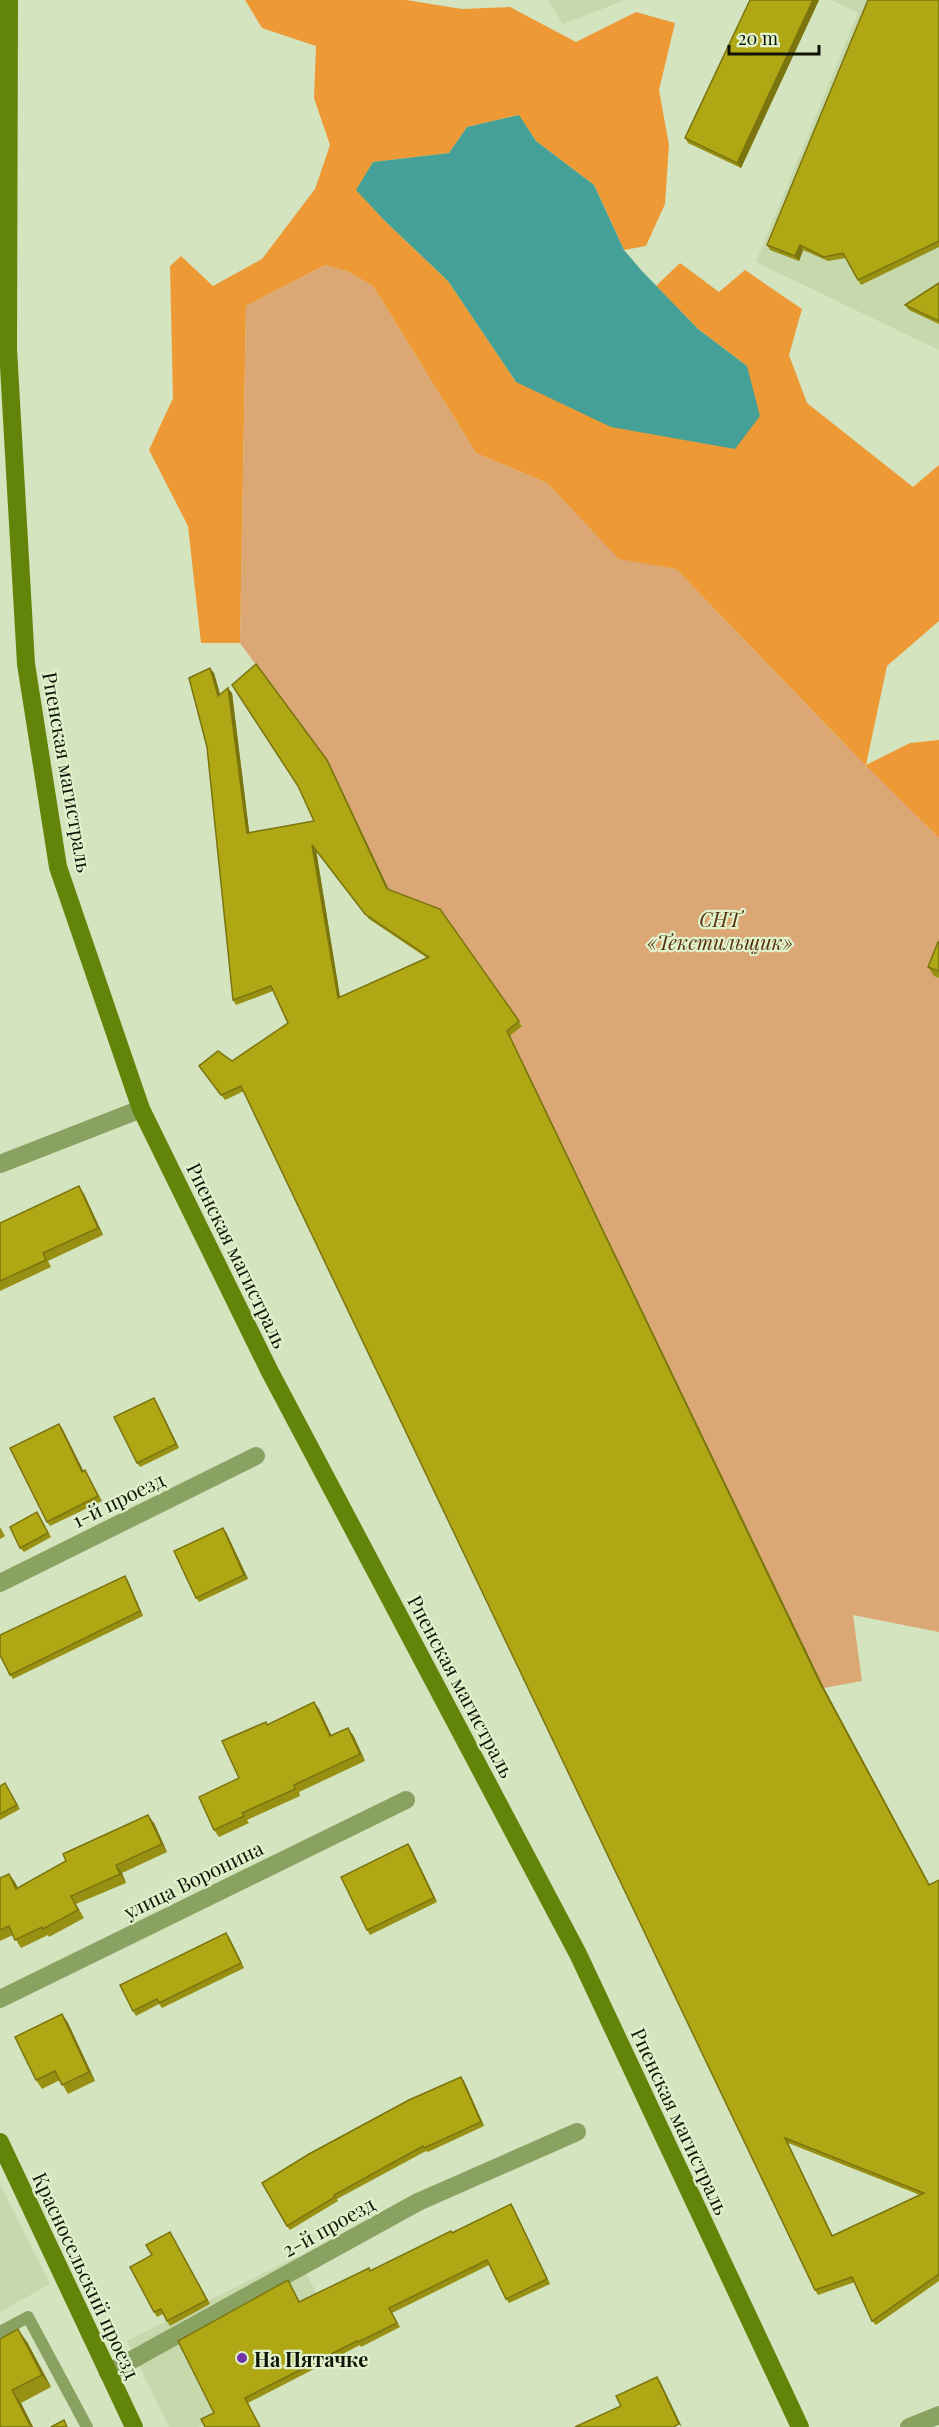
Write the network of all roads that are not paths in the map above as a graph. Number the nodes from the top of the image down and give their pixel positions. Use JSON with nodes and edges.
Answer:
{"nodes":[{"id":1,"x":9,"y":0,"type":"edge"},
{"id":2,"x":141,"y":1109,"type":"junction"},
{"id":3,"x":0,"y":1164,"type":"edge"},
{"id":4,"x":256,"y":1456,"type":"dead end"},
{"id":5,"x":0,"y":1583,"type":"edge"},
{"id":6,"x":406,"y":1800,"type":"dead end"},
{"id":7,"x":0,"y":1999,"type":"edge"},
{"id":8,"x":577,"y":2132,"type":"dead end"},
{"id":9,"x":0,"y":2142,"type":"edge"},
{"id":10,"x":0,"y":2332,"type":"edge"},
{"id":11,"x":108,"y":2373,"type":"junction"},
{"id":12,"x":939,"y":2415,"type":"edge"},
{"id":13,"x":87,"y":2427,"type":"edge"},
{"id":14,"x":134,"y":2427,"type":"edge"},
{"id":15,"x":800,"y":2427,"type":"edge"},
{"id":16,"x":909,"y":2427,"type":"edge"}],
"edges":[{"from":1,"to":2,"type":"main road","name":"Рпенская магистраль"},
{"from":2,"to":3,"type":"street"},
{"from":2,"to":15,"type":"main road","name":"Рпенская магистраль"},
{"from":4,"to":5,"type":"street","name":"1-й проезд"},
{"from":6,"to":7,"type":"street","name":"улица Воронина"},
{"from":8,"to":11,"type":"street","name":"2-й проезд"},
{"from":9,"to":11,"type":"main road","name":"Красносельский проезд"},
{"from":10,"to":13,"type":"lane"},
{"from":11,"to":14,"type":"main road","name":"Красносельский проезд"},
{"from":12,"to":16,"type":"street"}]}
